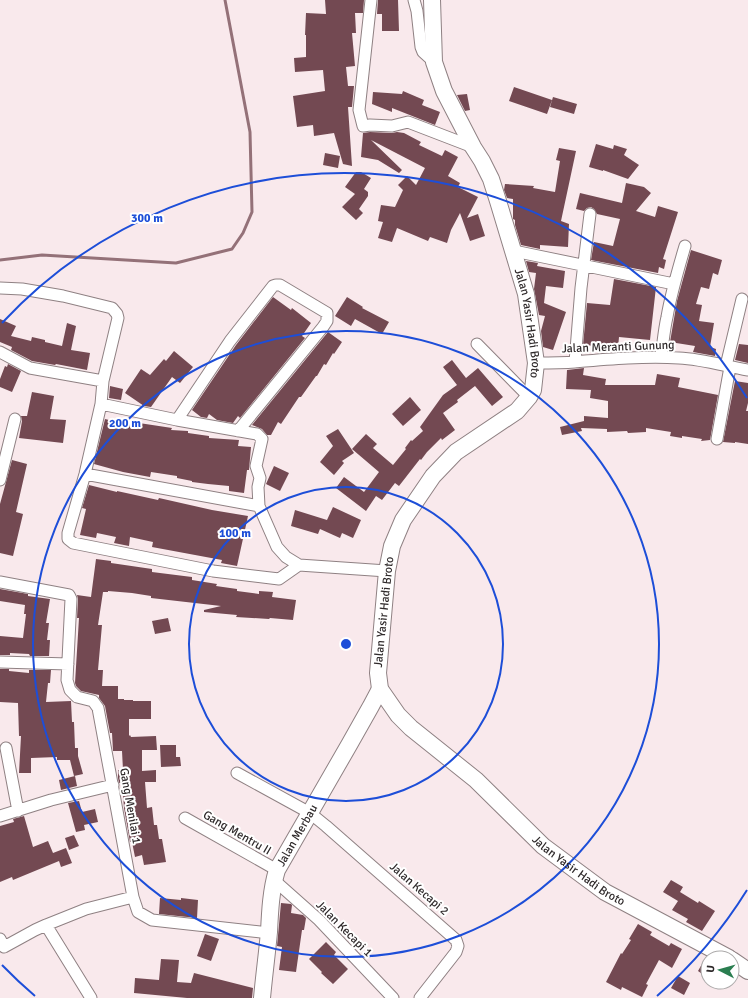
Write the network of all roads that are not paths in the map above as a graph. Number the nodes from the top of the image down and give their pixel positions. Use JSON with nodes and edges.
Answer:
{"nodes":[{"id":1,"x":371,"y":0,"type":"edge"},
{"id":2,"x":414,"y":0,"type":"edge"},
{"id":3,"x":432,"y":0,"type":"edge"},
{"id":4,"x":434,"y":62,"type":"junction"},
{"id":5,"x":473,"y":147,"type":"junction"},
{"id":6,"x":590,"y":214,"type":"dead end"},
{"id":7,"x":685,"y":246,"type":"dead end"},
{"id":8,"x":514,"y":251,"type":"junction"},
{"id":9,"x":584,"y":266,"type":"junction"},
{"id":10,"x":674,"y":284,"type":"junction"},
{"id":11,"x":0,"y":288,"type":"edge"},
{"id":12,"x":742,"y":299,"type":"dead end"},
{"id":13,"x":477,"y":344,"type":"dead end"},
{"id":14,"x":0,"y":352,"type":"edge"},
{"id":15,"x":661,"y":358,"type":"junction"},
{"id":16,"x":574,"y":362,"type":"junction"},
{"id":17,"x":536,"y":363,"type":"junction"},
{"id":18,"x":728,"y":366,"type":"junction"},
{"id":19,"x":748,"y":370,"type":"edge"},
{"id":20,"x":103,"y":381,"type":"junction"},
{"id":21,"x":530,"y":397,"type":"junction"},
{"id":22,"x":101,"y":404,"type":"junction"},
{"id":23,"x":16,"y":419,"type":"dead end"},
{"id":24,"x":177,"y":420,"type":"junction"},
{"id":25,"x":238,"y":431,"type":"junction"},
{"id":26,"x":717,"y":439,"type":"dead end"},
{"id":27,"x":85,"y":474,"type":"junction"},
{"id":28,"x":0,"y":480,"type":"edge"},
{"id":29,"x":260,"y":506,"type":"junction"},
{"id":30,"x":299,"y":566,"type":"junction"},
{"id":31,"x":387,"y":571,"type":"junction"},
{"id":32,"x":0,"y":582,"type":"edge"},
{"id":33,"x":0,"y":662,"type":"edge"},
{"id":34,"x":68,"y":664,"type":"junction"},
{"id":35,"x":380,"y":688,"type":"junction"},
{"id":36,"x":6,"y":748,"type":"dead end"},
{"id":37,"x":237,"y":773,"type":"dead end"},
{"id":38,"x":113,"y":785,"type":"junction"},
{"id":39,"x":18,"y":811,"type":"junction"},
{"id":40,"x":310,"y":813,"type":"junction"},
{"id":41,"x":0,"y":816,"type":"edge"},
{"id":42,"x":185,"y":818,"type":"dead end"},
{"id":43,"x":275,"y":875,"type":"junction"},
{"id":44,"x":133,"y":897,"type":"junction"},
{"id":45,"x":46,"y":925,"type":"junction"},
{"id":46,"x":269,"y":933,"type":"junction"},
{"id":47,"x":1,"y":945,"type":"edge"},
{"id":48,"x":714,"y":950,"type":"edge"},
{"id":49,"x":91,"y":998,"type":"edge"},
{"id":50,"x":262,"y":998,"type":"edge"},
{"id":51,"x":393,"y":998,"type":"edge"},
{"id":52,"x":420,"y":998,"type":"edge"}],
"edges":[{"from":1,"to":5,"type":"street"},
{"from":2,"to":4,"type":"street"},
{"from":3,"to":4,"type":"street","name":"Jalan Yasir Hadi Broto"},
{"from":4,"to":5,"type":"street","name":"Jalan Yasir Hadi Broto"},
{"from":5,"to":8,"type":"street","name":"Jalan Yasir Hadi Broto"},
{"from":6,"to":9,"type":"street"},
{"from":7,"to":10,"type":"street"},
{"from":8,"to":9,"type":"street"},
{"from":8,"to":17,"type":"street","name":"Jalan Yasir Hadi Broto"},
{"from":9,"to":10,"type":"street"},
{"from":9,"to":16,"type":"street"},
{"from":10,"to":15,"type":"street"},
{"from":11,"to":20,"type":"street"},
{"from":12,"to":18,"type":"street"},
{"from":13,"to":21,"type":"street"},
{"from":14,"to":20,"type":"street"},
{"from":15,"to":16,"type":"street","name":"Jalan Meranti Gunung"},
{"from":15,"to":18,"type":"street","name":"Jalan Meranti Gunung"},
{"from":16,"to":17,"type":"street","name":"Jalan Meranti Gunung"},
{"from":17,"to":21,"type":"street","name":"Jalan Yasir Hadi Broto"},
{"from":18,"to":19,"type":"street","name":"Jalan Meranti Gunung"},
{"from":18,"to":26,"type":"street"},
{"from":20,"to":22,"type":"street"},
{"from":21,"to":31,"type":"street","name":"Jalan Yasir Hadi Broto"},
{"from":22,"to":24,"type":"street"},
{"from":22,"to":27,"type":"street"},
{"from":23,"to":28,"type":"street"},
{"from":24,"to":25,"type":"street"},
{"from":24,"to":25,"type":"street"},
{"from":25,"to":29,"type":"street"},
{"from":27,"to":29,"type":"street"},
{"from":27,"to":30,"type":"street"},
{"from":29,"to":30,"type":"street"},
{"from":30,"to":31,"type":"street"},
{"from":31,"to":35,"type":"street","name":"Jalan Yasir Hadi Broto"},
{"from":32,"to":34,"type":"street","name":"Gang Menilai 1"},
{"from":33,"to":34,"type":"street"},
{"from":34,"to":38,"type":"street","name":"Gang Menilai 1"},
{"from":35,"to":40,"type":"street","name":"Jalan Merbau"},
{"from":35,"to":48,"type":"street","name":"Jalan Yasir Hadi Broto"},
{"from":36,"to":39,"type":"street"},
{"from":37,"to":40,"type":"street","name":"Jalan Kecapi 2"},
{"from":38,"to":39,"type":"street"},
{"from":38,"to":44,"type":"street","name":"Gang Menilai 1"},
{"from":39,"to":41,"type":"street"},
{"from":40,"to":43,"type":"street","name":"Jalan Merbau"},
{"from":40,"to":52,"type":"street","name":"Jalan Kecapi 2"},
{"from":42,"to":43,"type":"street","name":"Gang Mentru II"},
{"from":43,"to":46,"type":"street","name":"Jalan Merbau"},
{"from":43,"to":51,"type":"street","name":"Jalan Kecapi 1"},
{"from":44,"to":45,"type":"street"},
{"from":44,"to":46,"type":"street","name":"Gang Menilai 1"},
{"from":45,"to":47,"type":"street"},
{"from":45,"to":49,"type":"street"},
{"from":46,"to":50,"type":"street","name":"Jalan Merbau"}]}
